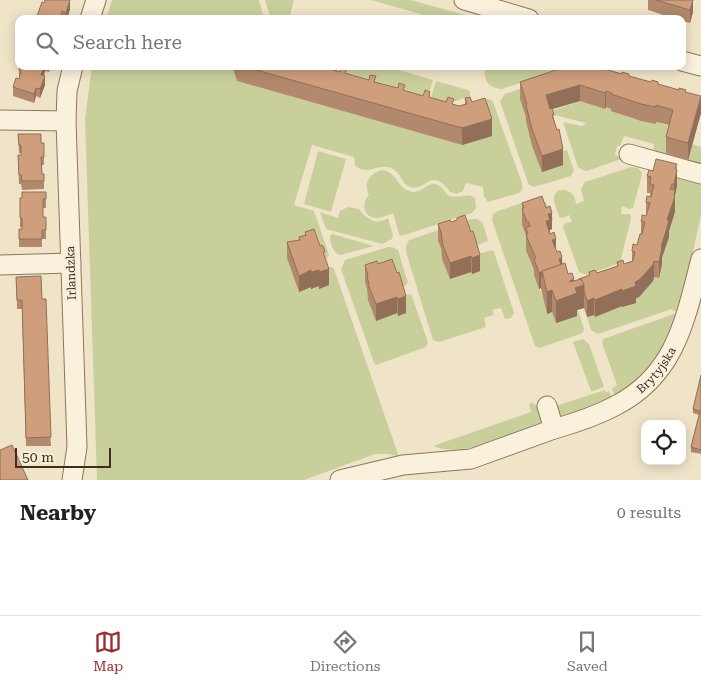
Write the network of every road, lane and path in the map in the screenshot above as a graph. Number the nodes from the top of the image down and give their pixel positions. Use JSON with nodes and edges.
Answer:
{"nodes":[{"id":1,"x":96,"y":0,"type":"edge"},
{"id":2,"x":464,"y":0,"type":"edge"},
{"id":3,"x":91,"y":15,"type":"edge"},
{"id":4,"x":515,"y":15,"type":"edge"},
{"id":5,"x":686,"y":62,"type":"edge"},
{"id":6,"x":701,"y":66,"type":"edge"},
{"id":7,"x":72,"y":70,"type":"edge"},
{"id":8,"x":0,"y":120,"type":"edge"},
{"id":9,"x":66,"y":121,"type":"junction"},
{"id":10,"x":629,"y":154,"type":"dead end"},
{"id":11,"x":701,"y":174,"type":"edge"},
{"id":12,"x":701,"y":259,"type":"edge"},
{"id":13,"x":71,"y":264,"type":"junction"},
{"id":14,"x":0,"y":265,"type":"edge"},
{"id":15,"x":547,"y":406,"type":"dead end"},
{"id":16,"x":554,"y":430,"type":"junction"},
{"id":17,"x":72,"y":480,"type":"edge"},
{"id":18,"x":340,"y":480,"type":"edge"}],
"edges":[{"from":1,"to":3,"type":"street"},
{"from":2,"to":4,"type":"street"},
{"from":5,"to":6,"type":"street"},
{"from":7,"to":9,"type":"street","name":"Irlandzka"},
{"from":8,"to":9,"type":"street"},
{"from":9,"to":13,"type":"street","name":"Irlandzka"},
{"from":10,"to":11,"type":"street"},
{"from":12,"to":16,"type":"street","name":"Brytyjska"},
{"from":13,"to":14,"type":"street"},
{"from":13,"to":17,"type":"street","name":"Irlandzka"},
{"from":15,"to":16,"type":"street"},
{"from":16,"to":18,"type":"street","name":"Brytyjska"}]}
